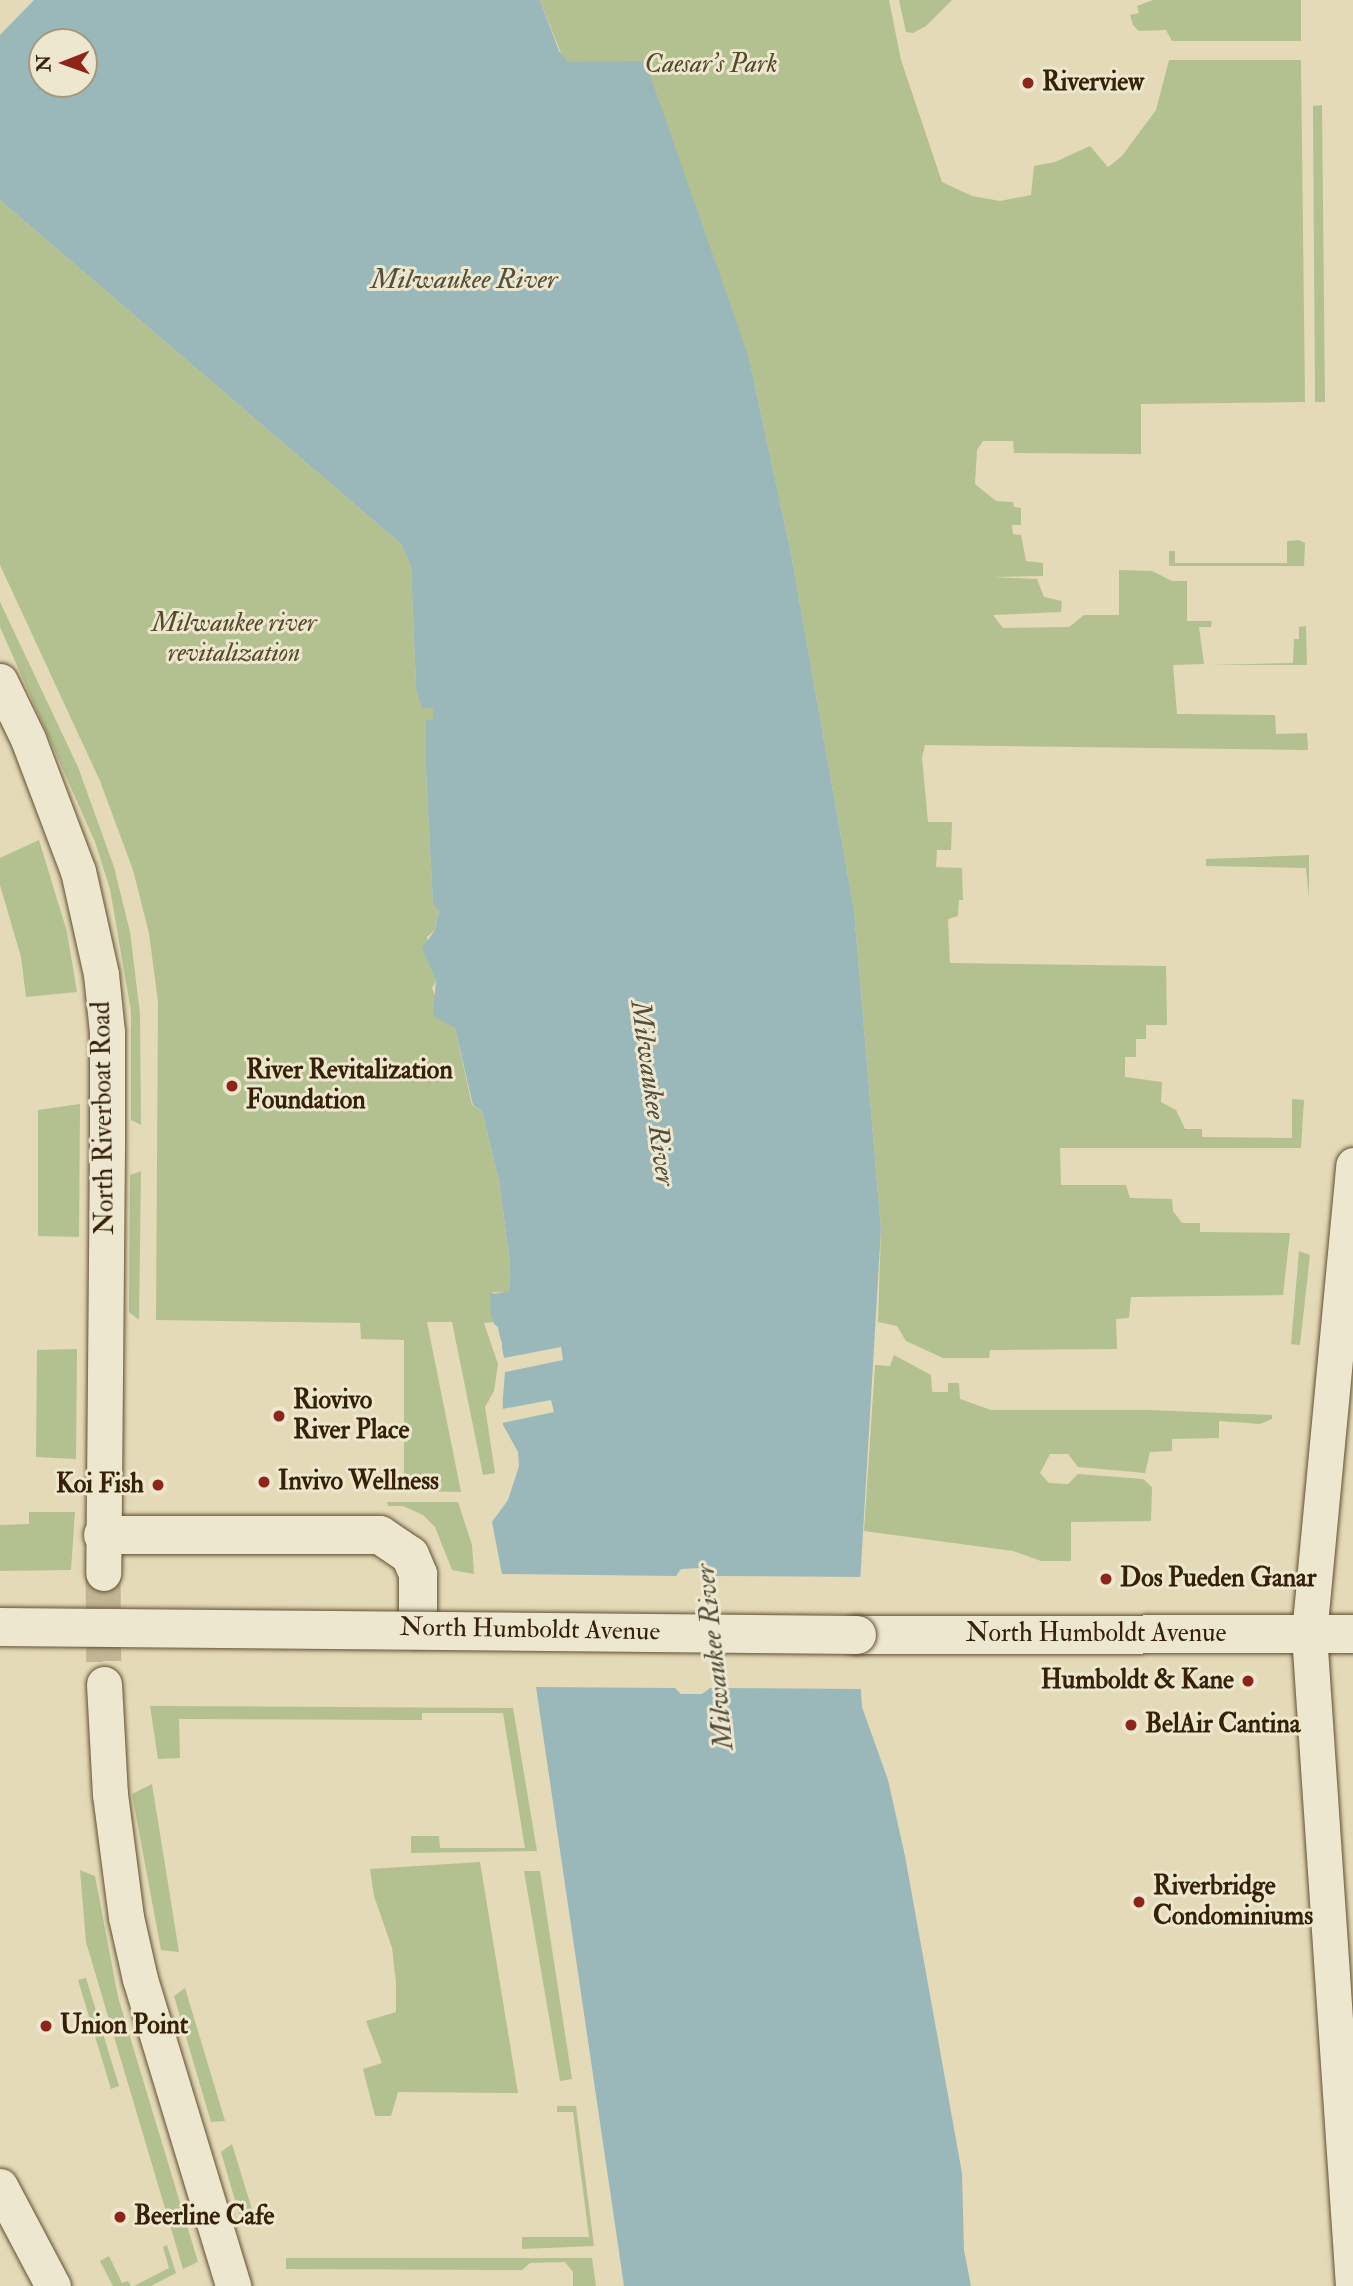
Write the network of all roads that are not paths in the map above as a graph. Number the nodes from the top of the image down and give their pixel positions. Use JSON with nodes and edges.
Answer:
{"nodes":[{"id":1,"x":0,"y":681,"type":"edge"},
{"id":2,"x":1353,"y":1165,"type":"edge"},
{"id":3,"x":1346,"y":1323,"type":"edge"},
{"id":4,"x":103,"y":1535,"type":"junction"},
{"id":5,"x":103,"y":1573,"type":"tunnel mouth"},
{"id":6,"x":0,"y":1627,"type":"edge"},
{"id":7,"x":418,"y":1629,"type":"junction"},
{"id":8,"x":1309,"y":1634,"type":"junction"},
{"id":9,"x":1353,"y":1634,"type":"edge"},
{"id":10,"x":104,"y":1684,"type":"tunnel mouth"},
{"id":11,"x":0,"y":2186,"type":"edge"},
{"id":12,"x":53,"y":2286,"type":"edge"},
{"id":13,"x":233,"y":2286,"type":"edge"},
{"id":14,"x":1353,"y":2286,"type":"edge"}],
"edges":[{"from":1,"to":4,"type":"street","name":"North Riverboat Road"},
{"from":2,"to":3,"type":"street"},
{"from":3,"to":8,"type":"street"},
{"from":4,"to":5,"type":"street","name":"North Riverboat Road"},
{"from":4,"to":7,"type":"street"},
{"from":6,"to":7,"type":"street","name":"North Humboldt Avenue","bridge":true},
{"from":7,"to":8,"type":"street","name":"North Humboldt Avenue","bridge":true},
{"from":8,"to":9,"type":"street","name":"North Humboldt Avenue"},
{"from":8,"to":14,"type":"street"},
{"from":10,"to":13,"type":"street"},
{"from":11,"to":12,"type":"street"}]}
